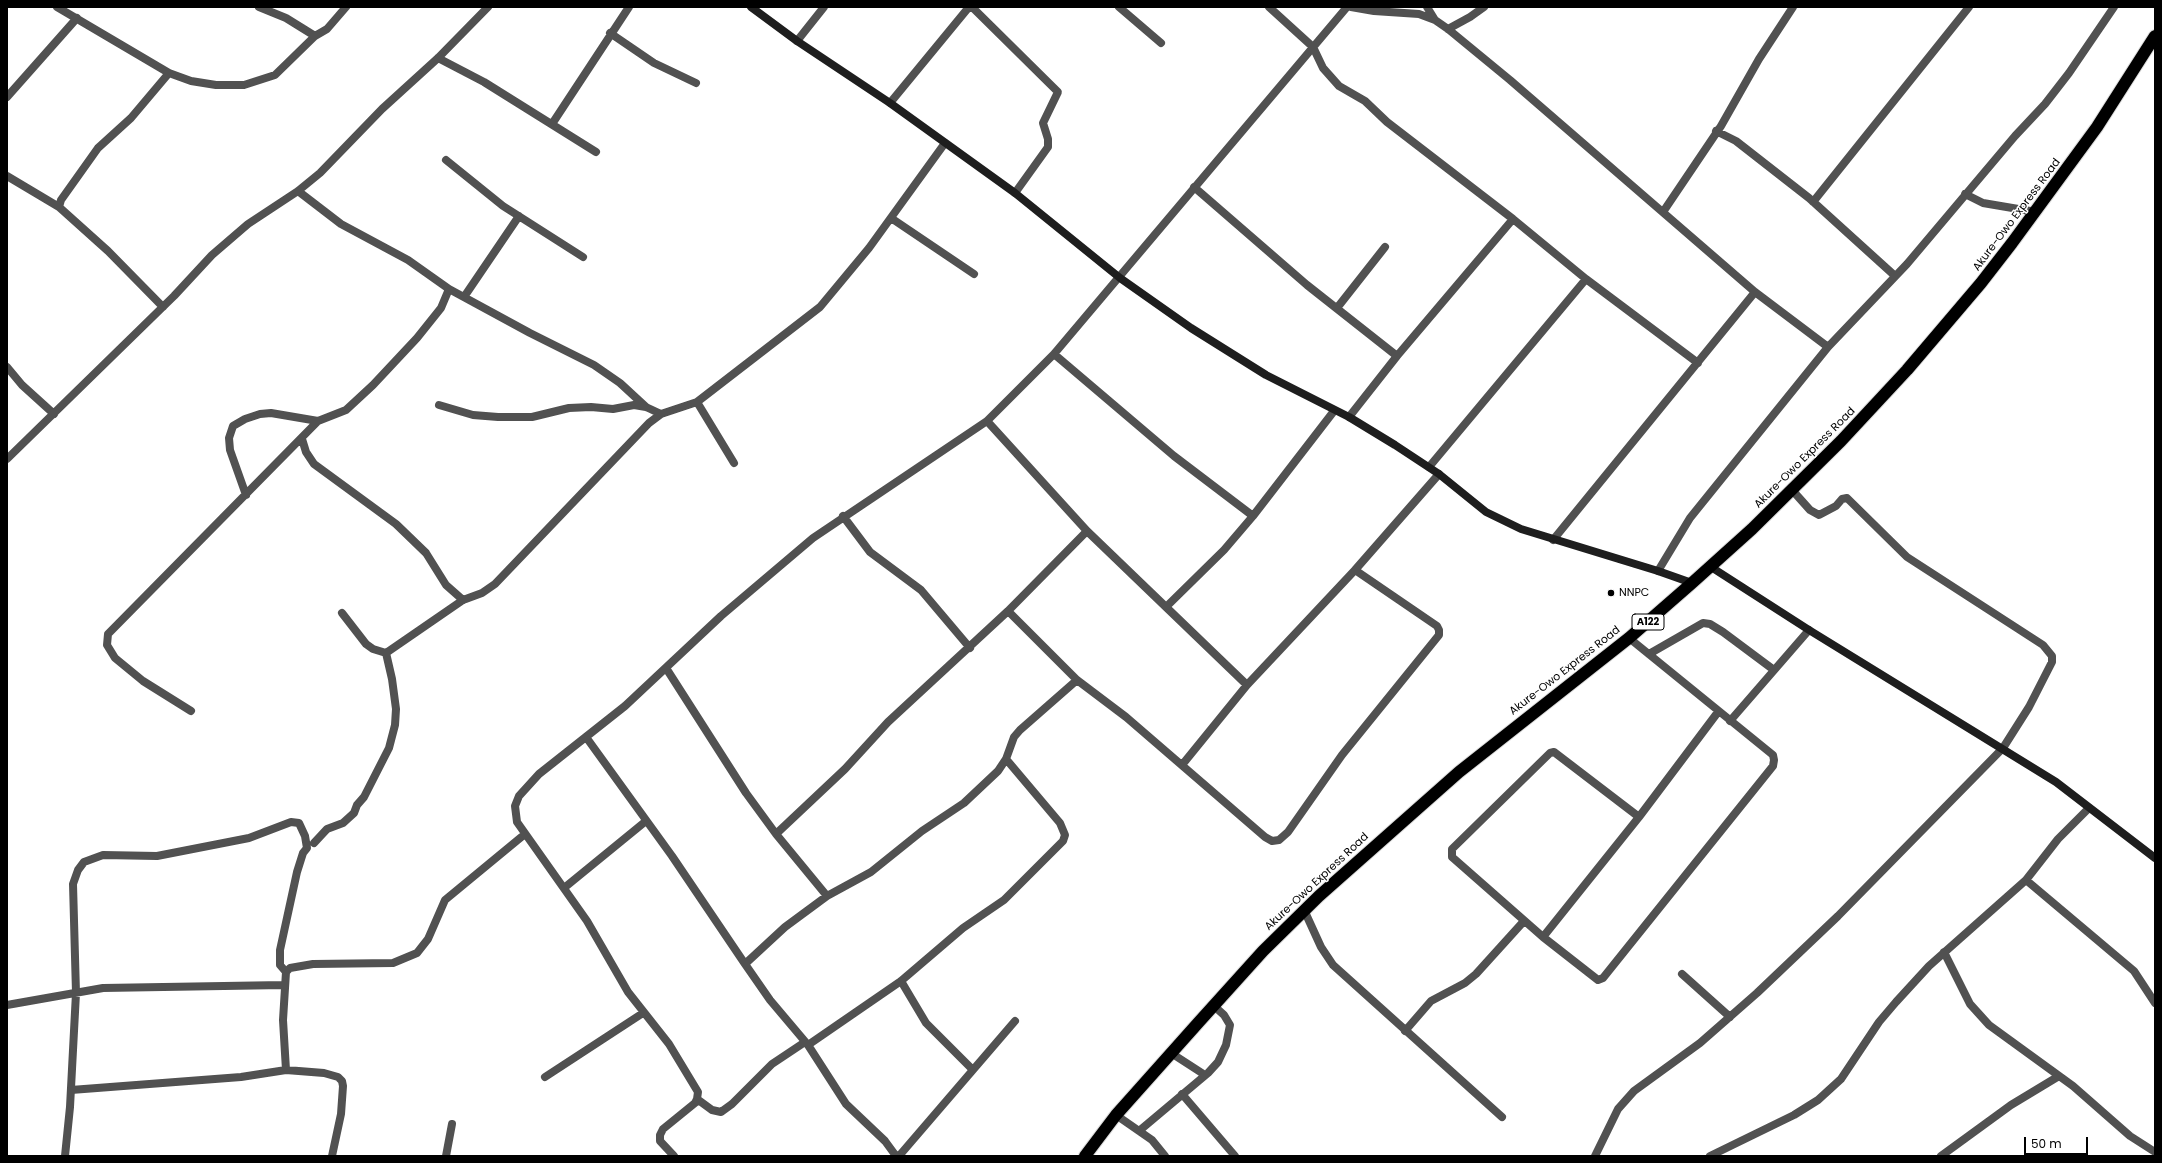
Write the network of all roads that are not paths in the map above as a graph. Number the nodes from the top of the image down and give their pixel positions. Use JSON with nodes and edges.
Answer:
{"nodes":[{"id":1,"x":57,"y":7,"type":"edge"},
{"id":2,"x":259,"y":7,"type":"edge"},
{"id":3,"x":346,"y":7,"type":"edge"},
{"id":4,"x":488,"y":7,"type":"edge"},
{"id":5,"x":629,"y":7,"type":"edge"},
{"id":6,"x":751,"y":7,"type":"edge"},
{"id":7,"x":824,"y":7,"type":"edge"},
{"id":8,"x":969,"y":7,"type":"edge"},
{"id":9,"x":972,"y":7,"type":"edge"},
{"id":10,"x":1119,"y":7,"type":"edge"},
{"id":11,"x":1269,"y":7,"type":"edge"},
{"id":12,"x":1347,"y":7,"type":"edge"},
{"id":13,"x":1351,"y":7,"type":"edge"},
{"id":14,"x":1427,"y":7,"type":"edge"},
{"id":15,"x":1484,"y":7,"type":"edge"},
{"id":16,"x":1793,"y":7,"type":"edge"},
{"id":17,"x":1969,"y":7,"type":"edge"},
{"id":18,"x":2113,"y":8,"type":"edge"},
{"id":19,"x":77,"y":18,"type":"junction"},
{"id":20,"x":1435,"y":20,"type":"junction"},
{"id":21,"x":1448,"y":29,"type":"junction"},
{"id":22,"x":610,"y":34,"type":"junction"},
{"id":23,"x":315,"y":36,"type":"junction"},
{"id":24,"x":2155,"y":36,"type":"edge"},
{"id":25,"x":797,"y":41,"type":"junction"},
{"id":26,"x":1160,"y":43,"type":"dead end"},
{"id":27,"x":1313,"y":47,"type":"junction"},
{"id":28,"x":438,"y":58,"type":"junction"},
{"id":29,"x":169,"y":73,"type":"junction"},
{"id":30,"x":696,"y":84,"type":"dead end"},
{"id":31,"x":7,"y":97,"type":"edge"},
{"id":32,"x":890,"y":103,"type":"junction"},
{"id":33,"x":552,"y":124,"type":"junction"},
{"id":34,"x":1716,"y":131,"type":"junction"},
{"id":35,"x":945,"y":143,"type":"junction"},
{"id":36,"x":596,"y":152,"type":"dead end"},
{"id":37,"x":446,"y":160,"type":"dead end"},
{"id":38,"x":7,"y":176,"type":"edge"},
{"id":39,"x":1194,"y":187,"type":"junction"},
{"id":40,"x":298,"y":191,"type":"junction"},
{"id":41,"x":1015,"y":194,"type":"junction"},
{"id":42,"x":1965,"y":194,"type":"junction"},
{"id":43,"x":1813,"y":202,"type":"junction"},
{"id":44,"x":59,"y":207,"type":"junction"},
{"id":45,"x":1664,"y":212,"type":"junction"},
{"id":46,"x":2036,"y":212,"type":"junction"},
{"id":47,"x":519,"y":216,"type":"junction"},
{"id":48,"x":891,"y":218,"type":"junction"},
{"id":49,"x":1513,"y":219,"type":"junction"},
{"id":50,"x":1385,"y":247,"type":"dead end"},
{"id":51,"x":583,"y":257,"type":"dead end"},
{"id":52,"x":974,"y":274,"type":"dead end"},
{"id":53,"x":1894,"y":275,"type":"junction"},
{"id":54,"x":1120,"y":278,"type":"junction"},
{"id":55,"x":1586,"y":279,"type":"junction"},
{"id":56,"x":449,"y":289,"type":"junction"},
{"id":57,"x":1755,"y":292,"type":"junction"},
{"id":58,"x":464,"y":296,"type":"junction"},
{"id":59,"x":163,"y":307,"type":"junction"},
{"id":60,"x":1337,"y":308,"type":"junction"},
{"id":61,"x":1828,"y":348,"type":"junction"},
{"id":62,"x":1054,"y":354,"type":"junction"},
{"id":63,"x":1397,"y":356,"type":"junction"},
{"id":64,"x":1698,"y":363,"type":"junction"},
{"id":65,"x":7,"y":368,"type":"edge"},
{"id":66,"x":697,"y":402,"type":"junction"},
{"id":67,"x":439,"y":405,"type":"dead end"},
{"id":68,"x":646,"y":407,"type":"junction"},
{"id":69,"x":1334,"y":411,"type":"junction"},
{"id":70,"x":54,"y":414,"type":"junction"},
{"id":71,"x":661,"y":414,"type":"junction"},
{"id":72,"x":1349,"y":417,"type":"junction"},
{"id":73,"x":318,"y":421,"type":"junction"},
{"id":74,"x":987,"y":422,"type":"junction"},
{"id":75,"x":302,"y":439,"type":"junction"},
{"id":76,"x":7,"y":459,"type":"edge"},
{"id":77,"x":734,"y":463,"type":"dead end"},
{"id":78,"x":1429,"y":467,"type":"junction"},
{"id":79,"x":1439,"y":474,"type":"junction"},
{"id":80,"x":1793,"y":491,"type":"junction"},
{"id":81,"x":246,"y":495,"type":"junction"},
{"id":82,"x":843,"y":516,"type":"junction"},
{"id":83,"x":1253,"y":516,"type":"junction"},
{"id":84,"x":1087,"y":532,"type":"junction"},
{"id":85,"x":1553,"y":540,"type":"junction"},
{"id":86,"x":1711,"y":567,"type":"junction"},
{"id":87,"x":1355,"y":570,"type":"junction"},
{"id":88,"x":1658,"y":571,"type":"junction"},
{"id":89,"x":1692,"y":584,"type":"junction"},
{"id":90,"x":463,"y":600,"type":"junction"},
{"id":91,"x":1166,"y":607,"type":"junction"},
{"id":92,"x":1008,"y":612,"type":"junction"},
{"id":93,"x":342,"y":613,"type":"dead end"},
{"id":94,"x":1809,"y":630,"type":"junction"},
{"id":95,"x":1629,"y":638,"type":"junction"},
{"id":96,"x":970,"y":648,"type":"junction"},
{"id":97,"x":386,"y":653,"type":"junction"},
{"id":98,"x":1649,"y":654,"type":"junction"},
{"id":99,"x":666,"y":668,"type":"junction"},
{"id":100,"x":1774,"y":670,"type":"junction"},
{"id":101,"x":1077,"y":680,"type":"junction"},
{"id":102,"x":1247,"y":685,"type":"junction"},
{"id":103,"x":191,"y":711,"type":"dead end"},
{"id":104,"x":1718,"y":712,"type":"junction"},
{"id":105,"x":1730,"y":721,"type":"junction"},
{"id":106,"x":586,"y":737,"type":"junction"},
{"id":107,"x":2003,"y":748,"type":"junction"},
{"id":108,"x":1006,"y":759,"type":"junction"},
{"id":109,"x":1182,"y":765,"type":"junction"},
{"id":110,"x":2089,"y":808,"type":"junction"},
{"id":111,"x":1639,"y":817,"type":"junction"},
{"id":112,"x":646,"y":821,"type":"junction"},
{"id":113,"x":525,"y":834,"type":"junction"},
{"id":114,"x":776,"y":834,"type":"junction"},
{"id":115,"x":314,"y":843,"type":"dead end"},
{"id":116,"x":2155,"y":858,"type":"edge"},
{"id":117,"x":2026,"y":880,"type":"junction"},
{"id":118,"x":564,"y":888,"type":"junction"},
{"id":119,"x":827,"y":896,"type":"junction"},
{"id":120,"x":1305,"y":912,"type":"junction"},
{"id":121,"x":1524,"y":921,"type":"junction"},
{"id":122,"x":1543,"y":937,"type":"junction"},
{"id":123,"x":1944,"y":952,"type":"junction"},
{"id":124,"x":744,"y":964,"type":"junction"},
{"id":125,"x":286,"y":972,"type":"junction"},
{"id":126,"x":1682,"y":974,"type":"dead end"},
{"id":127,"x":901,"y":981,"type":"junction"},
{"id":128,"x":284,"y":985,"type":"junction"},
{"id":129,"x":76,"y":993,"type":"junction"},
{"id":130,"x":2155,"y":1003,"type":"edge"},
{"id":131,"x":7,"y":1005,"type":"edge"},
{"id":132,"x":1214,"y":1006,"type":"junction"},
{"id":133,"x":644,"y":1013,"type":"junction"},
{"id":134,"x":1730,"y":1017,"type":"junction"},
{"id":135,"x":1015,"y":1021,"type":"dead end"},
{"id":136,"x":1405,"y":1031,"type":"junction"},
{"id":137,"x":806,"y":1043,"type":"junction"},
{"id":138,"x":1171,"y":1053,"type":"junction"},
{"id":139,"x":972,"y":1069,"type":"junction"},
{"id":140,"x":286,"y":1070,"type":"junction"},
{"id":141,"x":1204,"y":1076,"type":"junction"},
{"id":142,"x":2059,"y":1076,"type":"junction"},
{"id":143,"x":545,"y":1077,"type":"dead end"},
{"id":144,"x":71,"y":1090,"type":"junction"},
{"id":145,"x":1182,"y":1094,"type":"junction"},
{"id":146,"x":697,"y":1099,"type":"junction"},
{"id":147,"x":1116,"y":1115,"type":"junction"},
{"id":148,"x":1502,"y":1117,"type":"dead end"},
{"id":149,"x":452,"y":1124,"type":"dead end"},
{"id":150,"x":1139,"y":1131,"type":"junction"},
{"id":151,"x":2155,"y":1152,"type":"edge"},
{"id":152,"x":65,"y":1156,"type":"edge"},
{"id":153,"x":332,"y":1156,"type":"edge"},
{"id":154,"x":446,"y":1156,"type":"edge"},
{"id":155,"x":674,"y":1156,"type":"edge"},
{"id":156,"x":897,"y":1156,"type":"edge"},
{"id":157,"x":1085,"y":1156,"type":"edge"},
{"id":158,"x":1165,"y":1156,"type":"edge"},
{"id":159,"x":1235,"y":1156,"type":"edge"},
{"id":160,"x":1595,"y":1156,"type":"edge"},
{"id":161,"x":1710,"y":1156,"type":"edge"},
{"id":162,"x":1940,"y":1156,"type":"edge"}],
"edges":[{"from":1,"to":19,"type":"street"},
{"from":2,"to":23,"type":"street"},
{"from":3,"to":23,"type":"street"},
{"from":4,"to":28,"type":"street"},
{"from":5,"to":22,"type":"street"},
{"from":6,"to":25,"type":"street"},
{"from":7,"to":25,"type":"street"},
{"from":8,"to":32,"type":"street"},
{"from":9,"to":41,"type":"street"},
{"from":10,"to":26,"type":"street"},
{"from":11,"to":27,"type":"street"},
{"from":12,"to":27,"type":"street"},
{"from":13,"to":20,"type":"street"},
{"from":14,"to":20,"type":"street"},
{"from":15,"to":21,"type":"street"},
{"from":16,"to":34,"type":"street"},
{"from":17,"to":43,"type":"street"},
{"from":18,"to":42,"type":"street"},
{"from":19,"to":29,"type":"street"},
{"from":19,"to":31,"type":"street"},
{"from":20,"to":21,"type":"street"},
{"from":21,"to":45,"type":"street"},
{"from":22,"to":30,"type":"street"},
{"from":22,"to":33,"type":"street"},
{"from":23,"to":29,"type":"street"},
{"from":24,"to":46,"type":"highway","name":"Akure-Owo Express Road","number":"A122"},
{"from":25,"to":32,"type":"street"},
{"from":27,"to":39,"type":"street"},
{"from":27,"to":49,"type":"street"},
{"from":28,"to":33,"type":"street"},
{"from":28,"to":40,"type":"street"},
{"from":29,"to":44,"type":"street"},
{"from":32,"to":35,"type":"street"},
{"from":33,"to":36,"type":"street"},
{"from":34,"to":43,"type":"street"},
{"from":34,"to":45,"type":"street"},
{"from":35,"to":41,"type":"street"},
{"from":35,"to":48,"type":"street"},
{"from":37,"to":47,"type":"street"},
{"from":38,"to":44,"type":"street"},
{"from":39,"to":54,"type":"street"},
{"from":39,"to":60,"type":"street"},
{"from":40,"to":56,"type":"street"},
{"from":40,"to":59,"type":"street"},
{"from":41,"to":54,"type":"street"},
{"from":42,"to":46,"type":"street"},
{"from":42,"to":53,"type":"street"},
{"from":43,"to":53,"type":"street"},
{"from":44,"to":59,"type":"street"},
{"from":45,"to":57,"type":"street"},
{"from":46,"to":80,"type":"highway","name":"Akure-Owo Express Road","number":"A122"},
{"from":47,"to":51,"type":"street"},
{"from":47,"to":58,"type":"street"},
{"from":48,"to":52,"type":"street"},
{"from":48,"to":66,"type":"street"},
{"from":49,"to":55,"type":"street"},
{"from":49,"to":63,"type":"street"},
{"from":50,"to":60,"type":"street"},
{"from":53,"to":61,"type":"street"},
{"from":54,"to":62,"type":"street"},
{"from":54,"to":69,"type":"street"},
{"from":55,"to":64,"type":"street"},
{"from":55,"to":78,"type":"street"},
{"from":56,"to":58,"type":"street"},
{"from":56,"to":73,"type":"street"},
{"from":57,"to":61,"type":"street"},
{"from":57,"to":64,"type":"street"},
{"from":58,"to":68,"type":"street"},
{"from":59,"to":70,"type":"street"},
{"from":60,"to":63,"type":"street"},
{"from":61,"to":88,"type":"street"},
{"from":62,"to":74,"type":"street"},
{"from":62,"to":83,"type":"street"},
{"from":63,"to":72,"type":"street"},
{"from":64,"to":85,"type":"street"},
{"from":65,"to":70,"type":"street"},
{"from":66,"to":71,"type":"street"},
{"from":66,"to":77,"type":"street"},
{"from":67,"to":68,"type":"street"},
{"from":68,"to":71,"type":"street"},
{"from":69,"to":72,"type":"street"},
{"from":69,"to":83,"type":"street"},
{"from":70,"to":76,"type":"street"},
{"from":71,"to":90,"type":"street"},
{"from":72,"to":78,"type":"street"},
{"from":73,"to":75,"type":"street"},
{"from":73,"to":81,"type":"street"},
{"from":74,"to":82,"type":"street"},
{"from":74,"to":84,"type":"street"},
{"from":75,"to":81,"type":"street"},
{"from":75,"to":90,"type":"street"},
{"from":78,"to":79,"type":"street"},
{"from":79,"to":85,"type":"street"},
{"from":79,"to":87,"type":"street"},
{"from":80,"to":86,"type":"highway","name":"Akure-Owo Express Road","number":"A122"},
{"from":80,"to":107,"type":"street"},
{"from":81,"to":103,"type":"street"},
{"from":82,"to":96,"type":"street"},
{"from":82,"to":99,"type":"street"},
{"from":83,"to":91,"type":"street"},
{"from":84,"to":91,"type":"street"},
{"from":84,"to":92,"type":"street"},
{"from":85,"to":88,"type":"street"},
{"from":86,"to":89,"type":"highway","name":"Akure-Owo Express Road","number":"A122"},
{"from":86,"to":94,"type":"street"},
{"from":87,"to":102,"type":"street"},
{"from":87,"to":109,"type":"street"},
{"from":88,"to":89,"type":"street"},
{"from":89,"to":95,"type":"highway","name":"Akure-Owo Express Road","number":"A122"},
{"from":90,"to":97,"type":"street"},
{"from":91,"to":102,"type":"street"},
{"from":92,"to":96,"type":"street"},
{"from":92,"to":101,"type":"street"},
{"from":93,"to":97,"type":"street"},
{"from":94,"to":100,"type":"street"},
{"from":94,"to":107,"type":"street"},
{"from":95,"to":98,"type":"street"},
{"from":95,"to":120,"type":"highway","name":"Akure-Owo Express Road","number":"A122"},
{"from":96,"to":114,"type":"street"},
{"from":97,"to":115,"type":"street"},
{"from":98,"to":100,"type":"street"},
{"from":98,"to":104,"type":"street"},
{"from":99,"to":106,"type":"street"},
{"from":99,"to":114,"type":"street"},
{"from":100,"to":105,"type":"street"},
{"from":101,"to":108,"type":"street"},
{"from":101,"to":109,"type":"street"},
{"from":102,"to":109,"type":"street"},
{"from":104,"to":105,"type":"street"},
{"from":104,"to":111,"type":"street"},
{"from":105,"to":122,"type":"street"},
{"from":106,"to":112,"type":"street"},
{"from":106,"to":113,"type":"street"},
{"from":107,"to":110,"type":"street"},
{"from":107,"to":134,"type":"street"},
{"from":108,"to":119,"type":"street"},
{"from":108,"to":127,"type":"street"},
{"from":110,"to":116,"type":"street"},
{"from":110,"to":117,"type":"street"},
{"from":111,"to":121,"type":"street"},
{"from":111,"to":122,"type":"street"},
{"from":112,"to":118,"type":"street"},
{"from":112,"to":124,"type":"street"},
{"from":113,"to":118,"type":"street"},
{"from":113,"to":125,"type":"street"},
{"from":114,"to":119,"type":"street"},
{"from":117,"to":123,"type":"street"},
{"from":117,"to":130,"type":"street"},
{"from":118,"to":133,"type":"street"},
{"from":119,"to":124,"type":"street"},
{"from":120,"to":132,"type":"highway","name":"Akure-Owo Express Road","number":"A122"},
{"from":120,"to":136,"type":"street"},
{"from":121,"to":122,"type":"street"},
{"from":121,"to":136,"type":"street"},
{"from":123,"to":142,"type":"street"},
{"from":123,"to":161,"type":"street"},
{"from":124,"to":137,"type":"street"},
{"from":125,"to":128,"type":"street"},
{"from":125,"to":129,"type":"street"},
{"from":126,"to":134,"type":"street"},
{"from":127,"to":137,"type":"street"},
{"from":127,"to":139,"type":"street"},
{"from":128,"to":129,"type":"street"},
{"from":128,"to":140,"type":"street"},
{"from":129,"to":131,"type":"street"},
{"from":129,"to":144,"type":"street"},
{"from":132,"to":138,"type":"highway","name":"Akure-Owo Express Road","number":"A122"},
{"from":132,"to":141,"type":"street"},
{"from":133,"to":143,"type":"street"},
{"from":133,"to":146,"type":"street"},
{"from":134,"to":160,"type":"street"},
{"from":135,"to":139,"type":"street"},
{"from":136,"to":148,"type":"street"},
{"from":137,"to":146,"type":"street"},
{"from":137,"to":156,"type":"street"},
{"from":138,"to":141,"type":"street"},
{"from":138,"to":147,"type":"highway","name":"Akure-Owo Express Road","number":"A122"},
{"from":139,"to":156,"type":"street"},
{"from":140,"to":144,"type":"street"},
{"from":140,"to":153,"type":"street"},
{"from":141,"to":145,"type":"street"},
{"from":142,"to":151,"type":"street"},
{"from":142,"to":162,"type":"street"},
{"from":144,"to":152,"type":"street"},
{"from":145,"to":150,"type":"street"},
{"from":145,"to":159,"type":"street"},
{"from":146,"to":155,"type":"street"},
{"from":147,"to":150,"type":"street"},
{"from":147,"to":157,"type":"highway","name":"Akure-Owo Express Road","number":"A122"},
{"from":149,"to":154,"type":"street"},
{"from":150,"to":158,"type":"street"}]}
